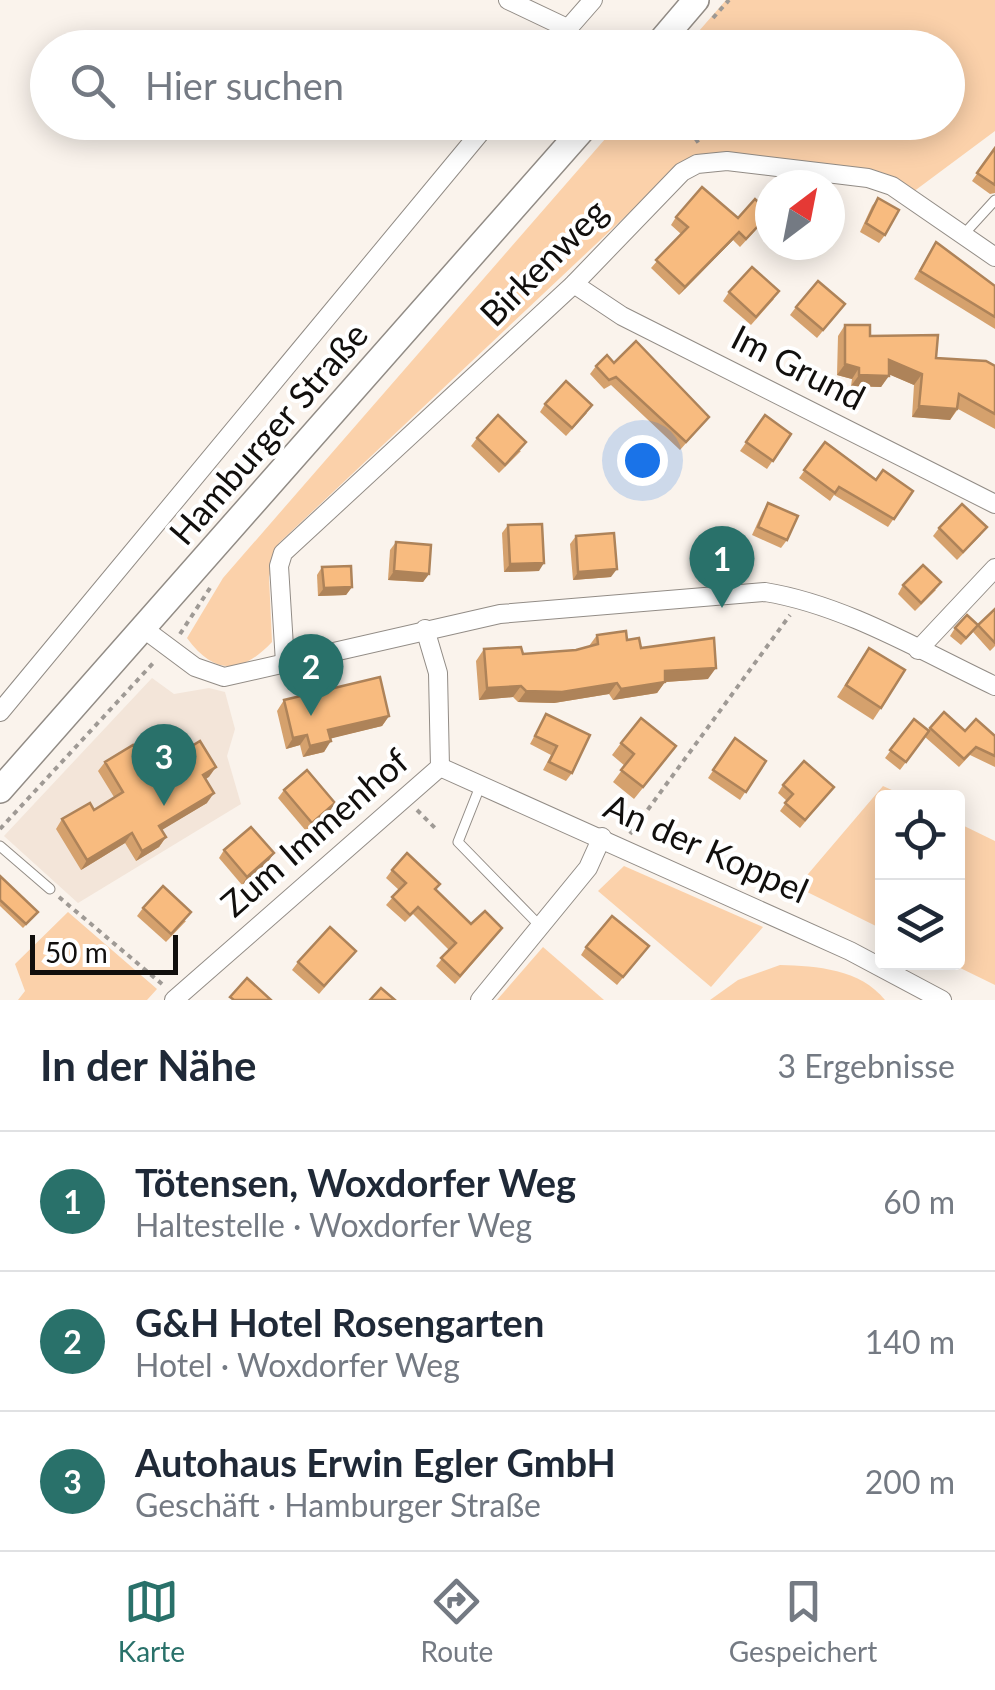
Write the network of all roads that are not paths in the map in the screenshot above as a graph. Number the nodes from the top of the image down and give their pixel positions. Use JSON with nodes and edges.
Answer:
{"nodes":[{"id":1,"x":508,"y":0,"type":"edge"},
{"id":2,"x":593,"y":0,"type":"edge"},
{"id":3,"x":696,"y":0,"type":"edge"},
{"id":4,"x":568,"y":28,"type":"joint"},
{"id":5,"x":670,"y":30,"type":"edge"},
{"id":6,"x":474,"y":140,"type":"edge"},
{"id":7,"x":573,"y":140,"type":"edge"},
{"id":8,"x":995,"y":200,"type":"edge"},
{"id":9,"x":962,"y":236,"type":"junction"},
{"id":10,"x":995,"y":257,"type":"edge"},
{"id":11,"x":574,"y":284,"type":"junction"},
{"id":12,"x":995,"y":504,"type":"edge"},
{"id":13,"x":995,"y":568,"type":"edge"},
{"id":14,"x":144,"y":628,"type":"junction"},
{"id":15,"x":426,"y":630,"type":"junction"},
{"id":16,"x":918,"y":650,"type":"junction"},
{"id":17,"x":284,"y":664,"type":"junction"},
{"id":18,"x":995,"y":686,"type":"edge"},
{"id":19,"x":0,"y":712,"type":"edge"},
{"id":20,"x":440,"y":767,"type":"junction"},
{"id":21,"x":481,"y":784,"type":"junction"},
{"id":22,"x":0,"y":790,"type":"edge"},
{"id":23,"x":602,"y":838,"type":"junction"},
{"id":24,"x":0,"y":846,"type":"edge"},
{"id":25,"x":50,"y":889,"type":"road end"},
{"id":26,"x":541,"y":927,"type":"junction"},
{"id":27,"x":176,"y":998,"type":"edge"},
{"id":28,"x":480,"y":1000,"type":"edge"},
{"id":29,"x":942,"y":1000,"type":"edge"}],
"edges":[{"from":1,"to":4,"type":"street"},
{"from":2,"to":4,"type":"street"},
{"from":3,"to":5,"type":"main road"},
{"from":6,"to":19,"type":"street"},
{"from":7,"to":14,"type":"main road","name":"Hamburger Straße"},
{"from":8,"to":9,"type":"lane"},
{"from":9,"to":10,"type":"street"},
{"from":9,"to":11,"type":"street","name":"Birkenweg"},
{"from":11,"to":12,"type":"street","name":"Im Grund"},
{"from":11,"to":17,"type":"street","name":"Birkenweg"},
{"from":13,"to":16,"type":"street"},
{"from":14,"to":17,"type":"street"},
{"from":14,"to":22,"type":"main road","name":"Hamburger Straße"},
{"from":15,"to":16,"type":"street"},
{"from":15,"to":17,"type":"street"},
{"from":15,"to":20,"type":"street","name":"Zum Immenhof"},
{"from":16,"to":18,"type":"street"},
{"from":20,"to":21,"type":"street","name":"An der Koppel"},
{"from":20,"to":27,"type":"street","name":"Zum Immenhof"},
{"from":21,"to":23,"type":"street","name":"An der Koppel"},
{"from":21,"to":26,"type":"lane"},
{"from":23,"to":26,"type":"street"},
{"from":23,"to":29,"type":"street","name":"An der Koppel"},
{"from":24,"to":25,"type":"lane"},
{"from":26,"to":28,"type":"street"}]}
